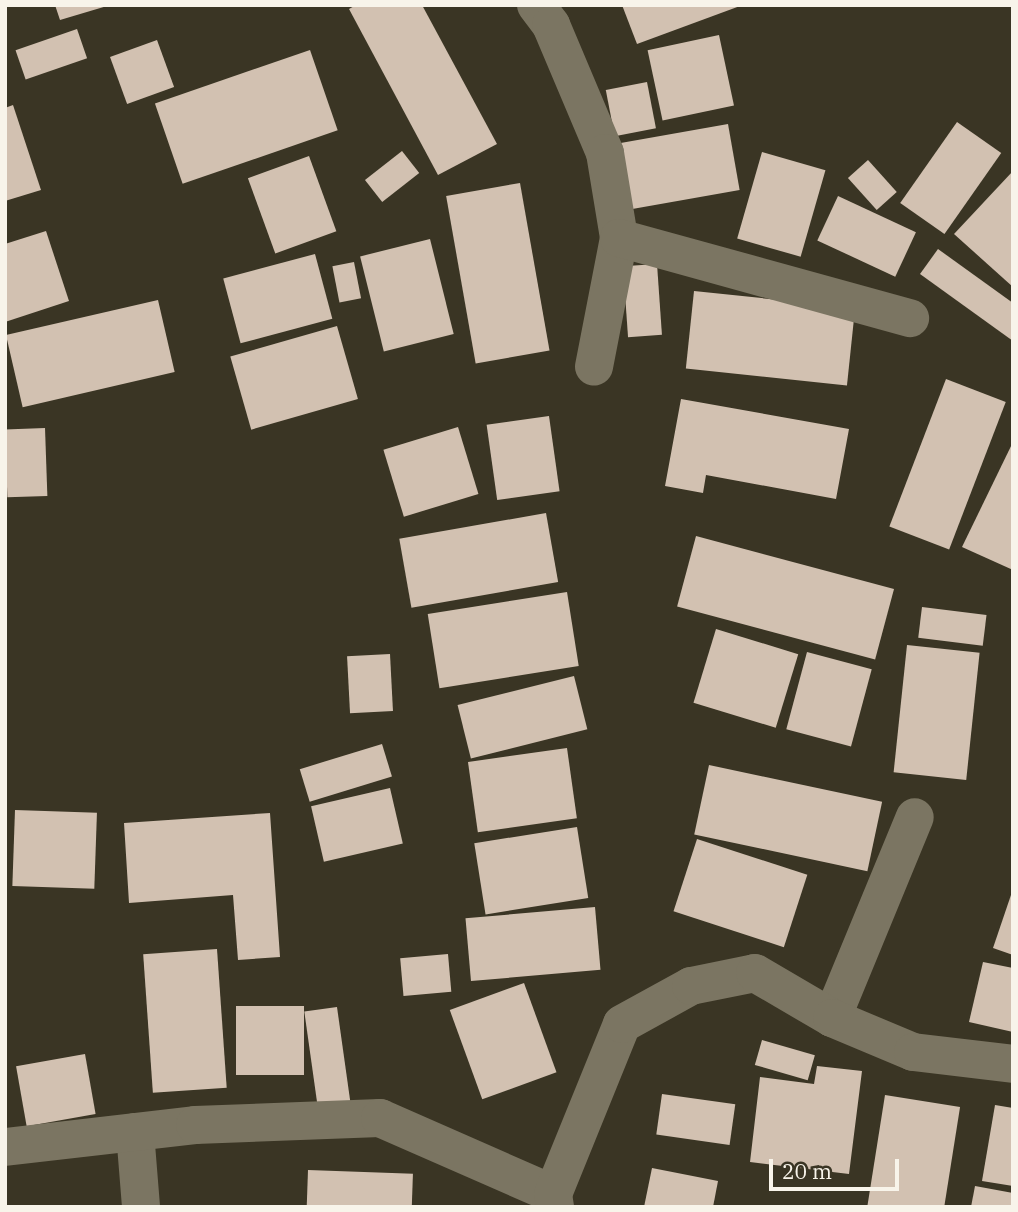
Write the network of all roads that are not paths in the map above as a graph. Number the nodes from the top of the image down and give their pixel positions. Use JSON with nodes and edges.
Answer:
{"nodes":[{"id":1,"x":536,"y":5,"type":"edge"},
{"id":2,"x":619,"y":238,"type":"junction"},
{"id":3,"x":910,"y":318,"type":"dead end"},
{"id":4,"x":594,"y":367,"type":"dead end"},
{"id":5,"x":915,"y":817,"type":"dead end"},
{"id":6,"x":832,"y":1017,"type":"junction"},
{"id":7,"x":1013,"y":1064,"type":"edge"},
{"id":8,"x":135,"y":1132,"type":"junction"},
{"id":9,"x":5,"y":1147,"type":"edge"},
{"id":10,"x":554,"y":1200,"type":"edge"},
{"id":11,"x":141,"y":1207,"type":"edge"}],
"edges":[{"from":1,"to":2,"type":"street"},
{"from":2,"to":3,"type":"street"},
{"from":2,"to":4,"type":"street"},
{"from":5,"to":6,"type":"street"},
{"from":6,"to":7,"type":"street"},
{"from":6,"to":10,"type":"street"},
{"from":8,"to":9,"type":"street"},
{"from":8,"to":10,"type":"street"},
{"from":8,"to":11,"type":"street"}]}
